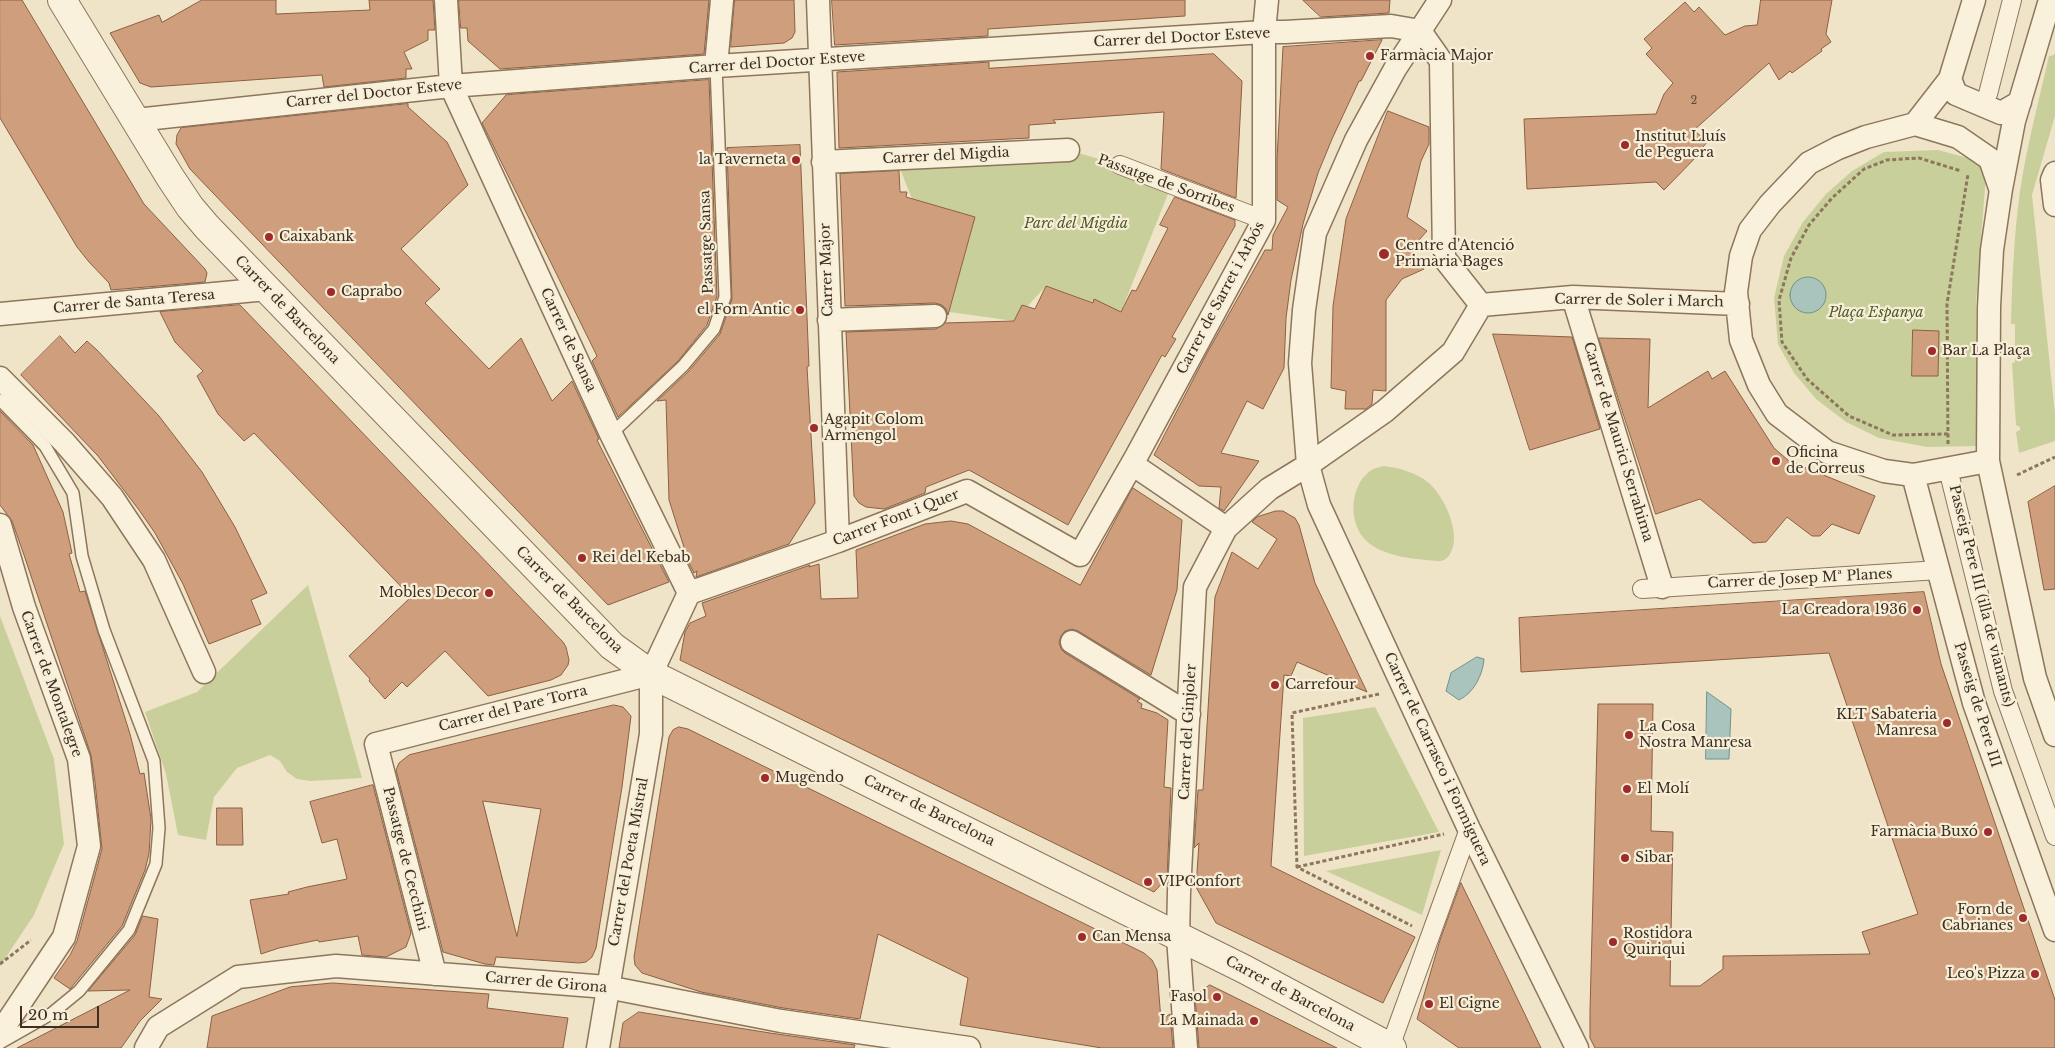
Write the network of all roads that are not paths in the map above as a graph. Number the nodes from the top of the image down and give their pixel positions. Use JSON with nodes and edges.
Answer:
{"nodes":[{"id":1,"x":62,"y":0,"type":"edge"},
{"id":2,"x":446,"y":0,"type":"edge"},
{"id":3,"x":722,"y":0,"type":"edge"},
{"id":4,"x":818,"y":0,"type":"edge"},
{"id":5,"x":1267,"y":0,"type":"edge"},
{"id":6,"x":1440,"y":0,"type":"edge"},
{"id":7,"x":1974,"y":0,"type":"edge"},
{"id":8,"x":2012,"y":0,"type":"edge"},
{"id":9,"x":2050,"y":0,"type":"edge"},
{"id":10,"x":1420,"y":31,"type":"junction"},
{"id":11,"x":1264,"y":32,"type":"junction"},
{"id":12,"x":819,"y":60,"type":"junction"},
{"id":13,"x":716,"y":66,"type":"junction"},
{"id":14,"x":1950,"y":78,"type":"junction"},
{"id":15,"x":451,"y":86,"type":"junction"},
{"id":16,"x":1988,"y":94,"type":"dead end"},
{"id":17,"x":2020,"y":102,"type":"junction"},
{"id":18,"x":136,"y":120,"type":"junction"},
{"id":19,"x":1915,"y":124,"type":"junction"},
{"id":20,"x":1068,"y":150,"type":"dead end"},
{"id":21,"x":823,"y":162,"type":"junction"},
{"id":22,"x":1120,"y":165,"type":"dead end"},
{"id":23,"x":2055,"y":173,"type":"edge"},
{"id":24,"x":2001,"y":189,"type":"junction"},
{"id":25,"x":2055,"y":205,"type":"edge"},
{"id":26,"x":1264,"y":220,"type":"junction"},
{"id":27,"x":267,"y":289,"type":"junction"},
{"id":28,"x":1573,"y":297,"type":"junction"},
{"id":29,"x":1738,"y":304,"type":"junction"},
{"id":30,"x":1481,"y":305,"type":"junction"},
{"id":31,"x":0,"y":314,"type":"edge"},
{"id":32,"x":935,"y":316,"type":"dead end"},
{"id":33,"x":829,"y":320,"type":"junction"},
{"id":34,"x":0,"y":378,"type":"edge"},
{"id":35,"x":0,"y":400,"type":"edge"},
{"id":36,"x":611,"y":434,"type":"junction"},
{"id":37,"x":1988,"y":461,"type":"junction"},
{"id":38,"x":1132,"y":464,"type":"junction"},
{"id":39,"x":1308,"y":465,"type":"junction"},
{"id":40,"x":1948,"y":469,"type":"junction"},
{"id":41,"x":1913,"y":475,"type":"junction"},
{"id":42,"x":0,"y":525,"type":"edge"},
{"id":43,"x":1226,"y":528,"type":"junction"},
{"id":44,"x":838,"y":541,"type":"junction"},
{"id":45,"x":1938,"y":570,"type":"junction"},
{"id":46,"x":1652,"y":588,"type":"joint"},
{"id":47,"x":689,"y":593,"type":"junction"},
{"id":48,"x":1072,"y":642,"type":"dead end"},
{"id":49,"x":204,"y":672,"type":"dead end"},
{"id":50,"x":651,"y":674,"type":"junction"},
{"id":51,"x":1189,"y":714,"type":"junction"},
{"id":52,"x":2055,"y":734,"type":"edge"},
{"id":53,"x":376,"y":744,"type":"joint"},
{"id":54,"x":1469,"y":828,"type":"junction"},
{"id":55,"x":2055,"y":836,"type":"edge"},
{"id":56,"x":2055,"y":930,"type":"edge"},
{"id":57,"x":1178,"y":937,"type":"junction"},
{"id":58,"x":435,"y":974,"type":"junction"},
{"id":59,"x":607,"y":988,"type":"junction"},
{"id":60,"x":0,"y":1033,"type":"edge"},
{"id":61,"x":0,"y":1043,"type":"edge"},
{"id":62,"x":146,"y":1048,"type":"edge"},
{"id":63,"x":598,"y":1048,"type":"edge"},
{"id":64,"x":969,"y":1048,"type":"edge"},
{"id":65,"x":1186,"y":1048,"type":"edge"},
{"id":66,"x":1391,"y":1048,"type":"edge"},
{"id":67,"x":1577,"y":1048,"type":"edge"}],
"edges":[{"from":1,"to":18,"type":"street","name":"Carrer de Barcelona"},
{"from":2,"to":15,"type":"street"},
{"from":3,"to":13,"type":"street"},
{"from":4,"to":12,"type":"street","name":"Carrer Major"},
{"from":5,"to":11,"type":"street","name":"Carrer de Sarret i Arbós"},
{"from":6,"to":10,"type":"street","name":"Carrer de Carrasco i Formiguera"},
{"from":7,"to":14,"type":"street"},
{"from":8,"to":16,"type":"street"},
{"from":9,"to":17,"type":"street"},
{"from":10,"to":11,"type":"street","name":"Carrer del Doctor Esteve"},
{"from":10,"to":30,"type":"street"},
{"from":10,"to":39,"type":"street","name":"Carrer de Carrasco i Formiguera"},
{"from":11,"to":12,"type":"street","name":"Carrer del Doctor Esteve"},
{"from":11,"to":26,"type":"street","name":"Carrer de Sarret i Arbós"},
{"from":12,"to":13,"type":"street","name":"Carrer del Doctor Esteve"},
{"from":12,"to":21,"type":"street","name":"Carrer Major"},
{"from":13,"to":15,"type":"street","name":"Carrer del Doctor Esteve"},
{"from":13,"to":36,"type":"lane","name":"Passatge Sansa"},
{"from":14,"to":17,"type":"street"},
{"from":14,"to":19,"type":"street"},
{"from":15,"to":18,"type":"street","name":"Carrer del Doctor Esteve"},
{"from":15,"to":36,"type":"street","name":"Carrer de Sansa"},
{"from":17,"to":24,"type":"street"},
{"from":18,"to":27,"type":"street","name":"Carrer de Barcelona"},
{"from":19,"to":24,"type":"street"},
{"from":19,"to":29,"type":"street"},
{"from":20,"to":21,"type":"street","name":"Carrer del Migdia"},
{"from":21,"to":33,"type":"street","name":"Carrer Major"},
{"from":22,"to":26,"type":"street","name":"Passatge de Sorribes"},
{"from":23,"to":25,"type":"street"},
{"from":24,"to":37,"type":"street"},
{"from":26,"to":38,"type":"street","name":"Carrer de Sarret i Arbós"},
{"from":27,"to":31,"type":"street","name":"Carrer de Santa Teresa"},
{"from":27,"to":50,"type":"street","name":"Carrer de Barcelona"},
{"from":28,"to":29,"type":"street","name":"Carrer de Soler i March"},
{"from":28,"to":30,"type":"street","name":"Carrer de Soler i March"},
{"from":28,"to":46,"type":"street","name":"Carrer de Maurici Serrahima"},
{"from":29,"to":41,"type":"street"},
{"from":30,"to":39,"type":"street"},
{"from":32,"to":33,"type":"street"},
{"from":33,"to":44,"type":"street","name":"Carrer Major"},
{"from":34,"to":49,"type":"street"},
{"from":35,"to":61,"type":"lane"},
{"from":36,"to":47,"type":"street","name":"Carrer de Sansa"},
{"from":37,"to":40,"type":"street"},
{"from":37,"to":52,"type":"street"},
{"from":38,"to":43,"type":"street"},
{"from":38,"to":44,"type":"street","name":"Carrer Font i Quer"},
{"from":39,"to":43,"type":"street","name":"Carrer del Ginjoler"},
{"from":39,"to":54,"type":"street","name":"Carrer de Carrasco i Formiguera"},
{"from":40,"to":41,"type":"street"},
{"from":40,"to":55,"type":"street","name":"Passeig Pere III (illa de vianants)"},
{"from":41,"to":45,"type":"street","name":"Passeig de Pere III"},
{"from":42,"to":60,"type":"street","name":"Carrer de Montalegre"},
{"from":43,"to":51,"type":"street","name":"Carrer del Ginjoler"},
{"from":44,"to":47,"type":"street","name":"Carrer Font i Quer"},
{"from":45,"to":46,"type":"street","name":"Carrer de Josep Mª Planes"},
{"from":45,"to":56,"type":"street","name":"Passeig de Pere III"},
{"from":47,"to":50,"type":"street"},
{"from":48,"to":51,"type":"street"},
{"from":50,"to":53,"type":"street","name":"Carrer del Pare Torra"},
{"from":50,"to":57,"type":"street","name":"Carrer de Barcelona"},
{"from":50,"to":59,"type":"street","name":"Carrer del Poeta Mistral"},
{"from":51,"to":57,"type":"street","name":"Carrer del Ginjoler"},
{"from":53,"to":58,"type":"street","name":"Passatge de Cecchini"},
{"from":54,"to":66,"type":"street"},
{"from":54,"to":67,"type":"street","name":"Carrer de Carrasco i Formiguera"},
{"from":57,"to":65,"type":"street","name":"Carrer del Ginjoler"},
{"from":57,"to":66,"type":"street","name":"Carrer de Barcelona"},
{"from":58,"to":59,"type":"street","name":"Carrer de Girona"},
{"from":58,"to":62,"type":"street","name":"Carrer de Girona"},
{"from":59,"to":63,"type":"street","name":"Carrer del Poeta Mistral"},
{"from":59,"to":64,"type":"street","name":"Carrer de Girona"}]}
